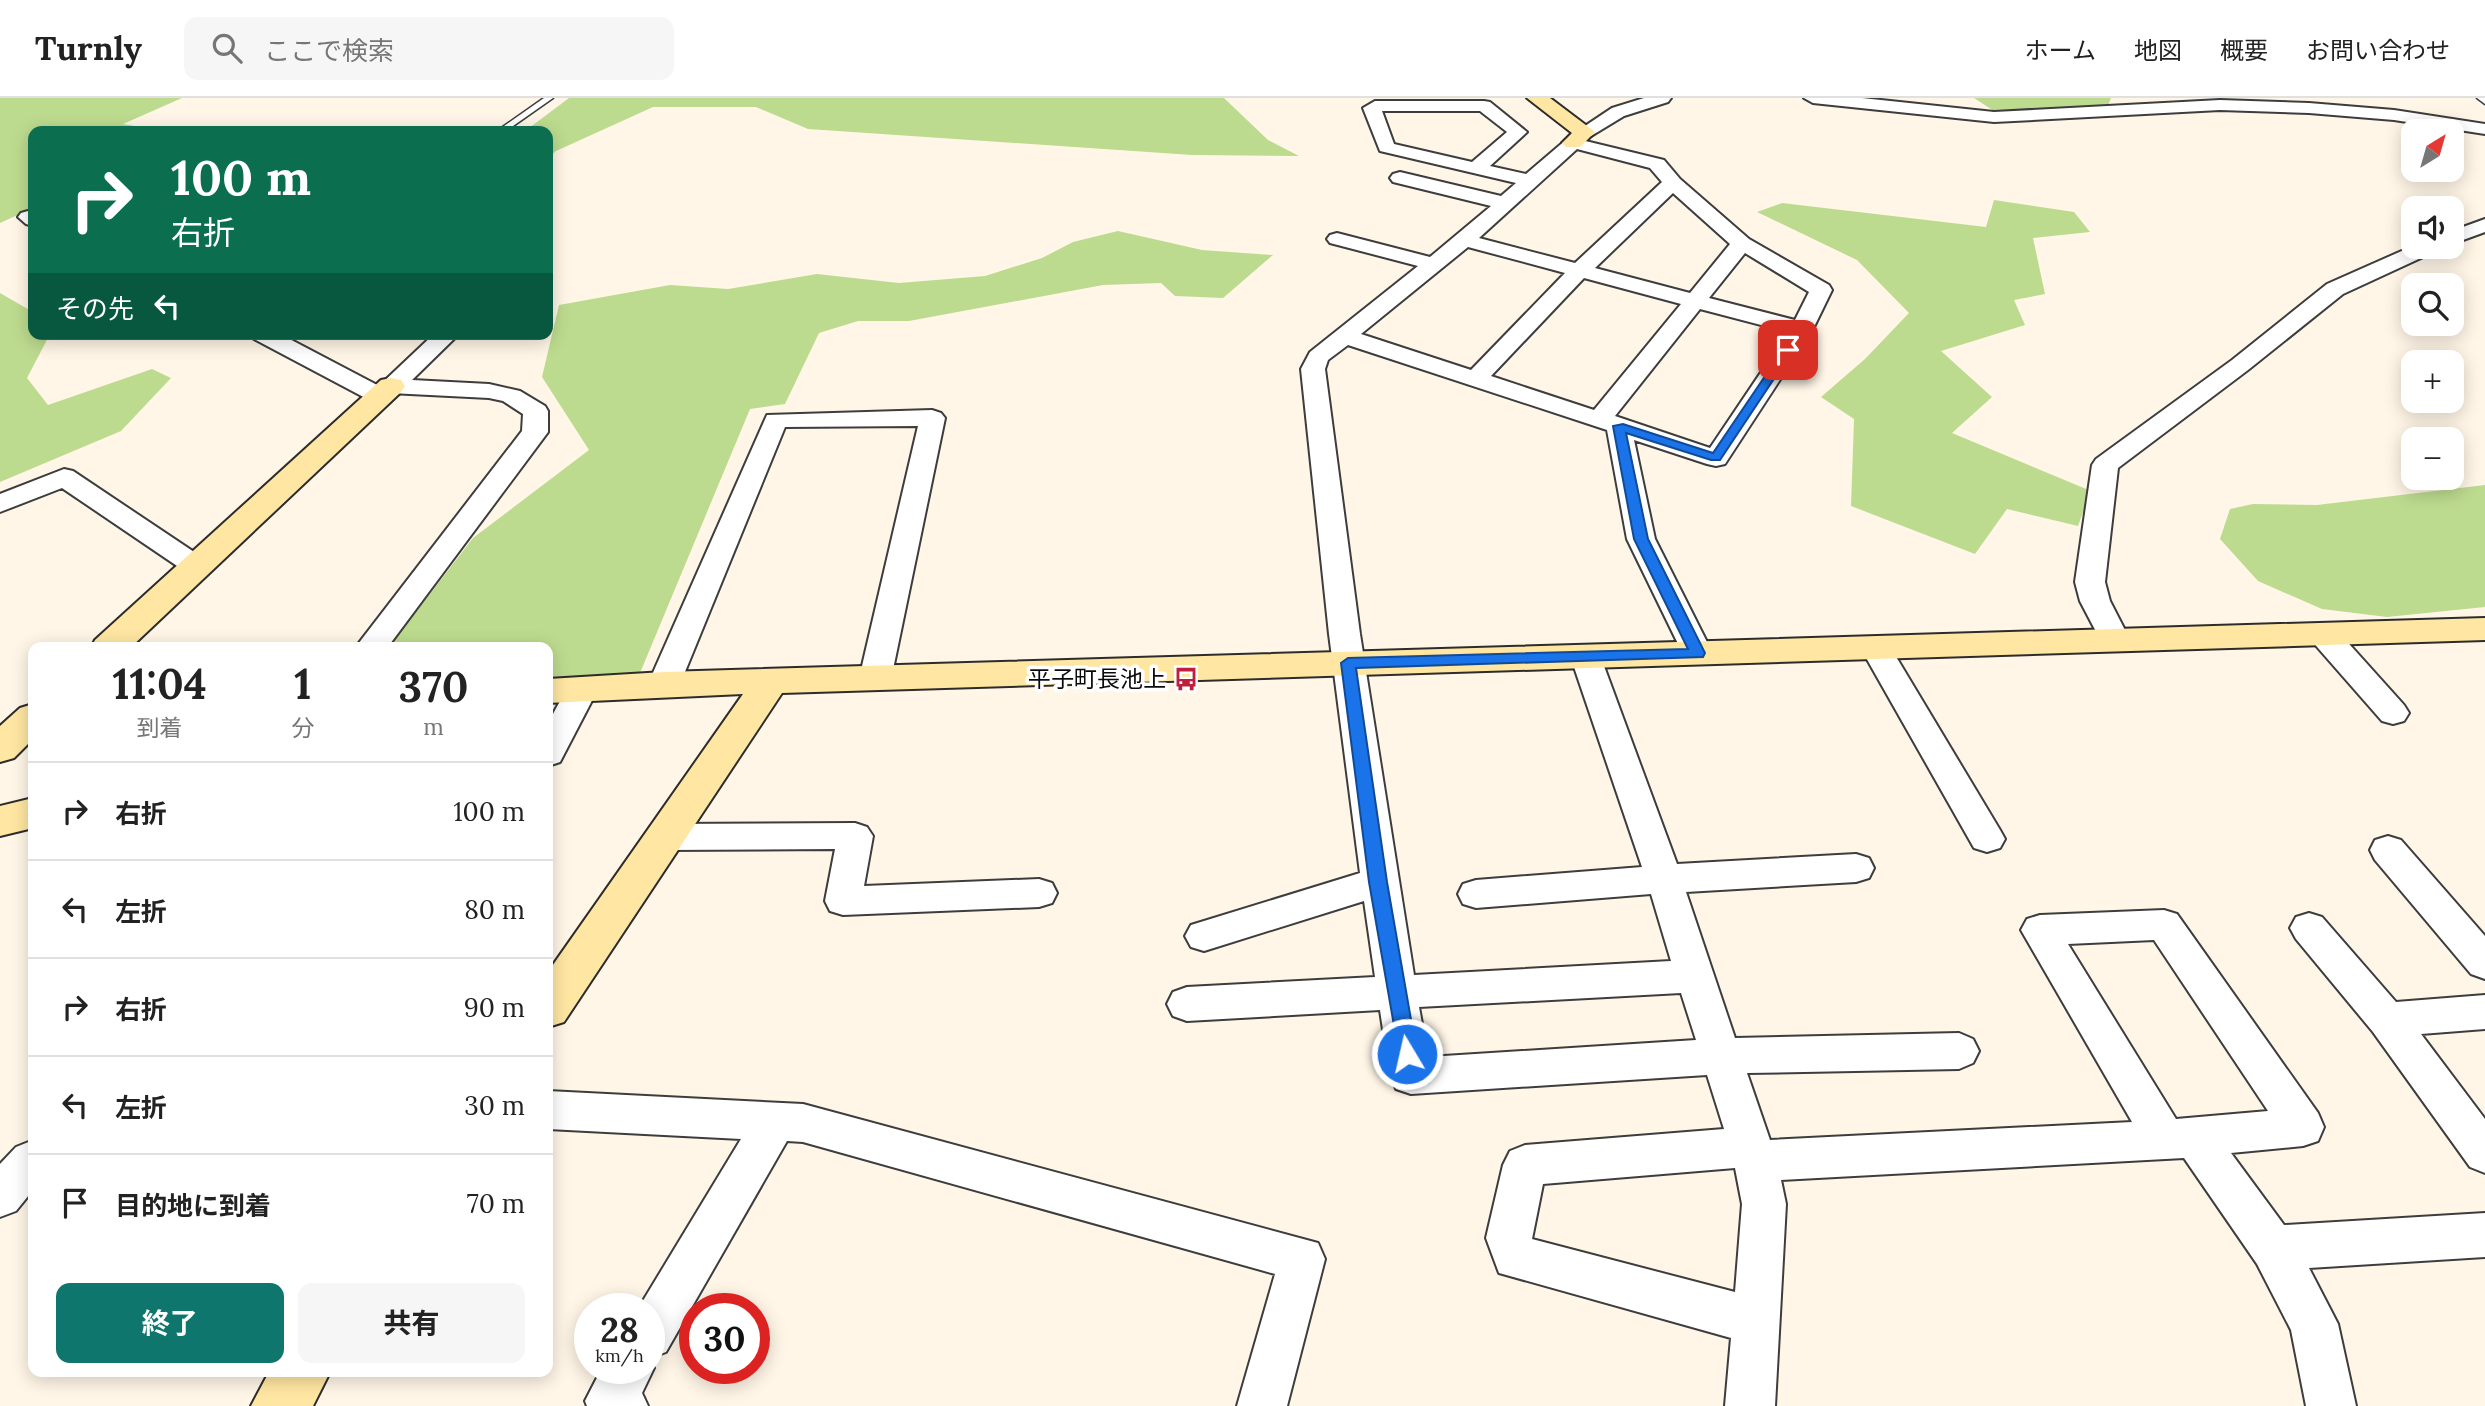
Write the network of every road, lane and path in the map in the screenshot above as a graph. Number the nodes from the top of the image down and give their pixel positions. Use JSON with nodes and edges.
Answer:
{"nodes":[{"id":1,"x":549,"y":98,"type":"edge"},
{"id":2,"x":1537,"y":98,"type":"edge"},
{"id":3,"x":1662,"y":98,"type":"edge"},
{"id":4,"x":1813,"y":98,"type":"edge"},
{"id":5,"x":2481,"y":98,"type":"edge"},
{"id":6,"x":2485,"y":102,"type":"edge"},
{"id":7,"x":507,"y":126,"type":"edge"},
{"id":8,"x":2485,"y":129,"type":"edge"},
{"id":9,"x":1579,"y":138,"type":"junction"},
{"id":10,"x":1476,"y":169,"type":"junction"},
{"id":11,"x":1400,"y":178,"type":"dead end"},
{"id":12,"x":1530,"y":181,"type":"junction"},
{"id":13,"x":1673,"y":183,"type":"junction"},
{"id":14,"x":1504,"y":203,"type":"junction"},
{"id":15,"x":2485,"y":225,"type":"edge"},
{"id":16,"x":2464,"y":233,"type":"edge"},
{"id":17,"x":1337,"y":239,"type":"dead end"},
{"id":18,"x":1464,"y":240,"type":"junction"},
{"id":19,"x":1742,"y":243,"type":"junction"},
{"id":20,"x":2402,"y":259,"type":"edge"},
{"id":21,"x":1433,"y":264,"type":"junction"},
{"id":22,"x":1580,"y":270,"type":"junction"},
{"id":23,"x":1697,"y":301,"type":"junction"},
{"id":24,"x":1802,"y":329,"type":"junction"},
{"id":25,"x":1345,"y":336,"type":"junction"},
{"id":26,"x":275,"y":340,"type":"edge"},
{"id":27,"x":441,"y":340,"type":"edge"},
{"id":28,"x":1475,"y":379,"type":"junction"},
{"id":29,"x":386,"y":391,"type":"junction"},
{"id":30,"x":1609,"y":423,"type":"junction"},
{"id":31,"x":0,"y":504,"type":"edge"},
{"id":32,"x":196,"y":566,"type":"junction"},
{"id":33,"x":2485,"y":629,"type":"edge"},
{"id":34,"x":2322,"y":633,"type":"junction"},
{"id":35,"x":2114,"y":638,"type":"junction"},
{"id":36,"x":114,"y":642,"type":"edge"},
{"id":37,"x":375,"y":642,"type":"edge"},
{"id":38,"x":1875,"y":647,"type":"junction"},
{"id":39,"x":1698,"y":653,"type":"junction"},
{"id":40,"x":1586,"y":658,"type":"junction"},
{"id":41,"x":1348,"y":663,"type":"junction"},
{"id":42,"x":875,"y":679,"type":"junction"},
{"id":43,"x":771,"y":682,"type":"junction"},
{"id":44,"x":664,"y":684,"type":"junction"},
{"id":45,"x":565,"y":690,"type":"edge"},
{"id":46,"x":2393,"y":713,"type":"dead end"},
{"id":47,"x":28,"y":721,"type":"edge"},
{"id":48,"x":553,"y":735,"type":"edge"},
{"id":49,"x":2,"y":742,"type":"edge"},
{"id":50,"x":28,"y":814,"type":"edge"},
{"id":51,"x":0,"y":821,"type":"edge"},
{"id":52,"x":665,"y":837,"type":"junction"},
{"id":53,"x":1987,"y":839,"type":"dead end"},
{"id":54,"x":2388,"y":850,"type":"dead end"},
{"id":55,"x":1856,"y":868,"type":"dead end"},
{"id":56,"x":1664,"y":879,"type":"junction"},
{"id":57,"x":1378,"y":882,"type":"junction"},
{"id":58,"x":1039,"y":893,"type":"dead end"},
{"id":59,"x":1476,"y":894,"type":"dead end"},
{"id":60,"x":2309,"y":928,"type":"dead end"},
{"id":61,"x":1204,"y":936,"type":"dead end"},
{"id":62,"x":2485,"y":963,"type":"edge"},
{"id":63,"x":561,"y":968,"type":"edge"},
{"id":64,"x":1695,"y":976,"type":"junction"},
{"id":65,"x":1396,"y":990,"type":"junction"},
{"id":66,"x":553,"y":993,"type":"edge"},
{"id":67,"x":1187,"y":1004,"type":"dead end"},
{"id":68,"x":2485,"y":1012,"type":"edge"},
{"id":69,"x":2387,"y":1020,"type":"junction"},
{"id":70,"x":1959,"y":1051,"type":"dead end"},
{"id":71,"x":1721,"y":1056,"type":"junction"},
{"id":72,"x":553,"y":1110,"type":"edge"},
{"id":73,"x":775,"y":1122,"type":"junction"},
{"id":74,"x":2180,"y":1139,"type":"junction"},
{"id":75,"x":2485,"y":1153,"type":"edge"},
{"id":76,"x":1752,"y":1154,"type":"junction"},
{"id":77,"x":22,"y":1160,"type":"edge"},
{"id":78,"x":0,"y":1196,"type":"edge"},
{"id":79,"x":2485,"y":1235,"type":"edge"},
{"id":80,"x":2273,"y":1248,"type":"junction"},
{"id":81,"x":665,"y":1308,"type":"edge"},
{"id":82,"x":1756,"y":1321,"type":"junction"},
{"id":83,"x":299,"y":1377,"type":"edge"},
{"id":84,"x":620,"y":1384,"type":"edge"},
{"id":85,"x":280,"y":1406,"type":"edge"},
{"id":86,"x":623,"y":1406,"type":"edge"},
{"id":87,"x":1262,"y":1406,"type":"edge"},
{"id":88,"x":1751,"y":1406,"type":"edge"},
{"id":89,"x":2331,"y":1406,"type":"edge"}],
"edges":[{"from":1,"to":7,"type":"lane"},
{"from":2,"to":9,"type":"street"},
{"from":3,"to":9,"type":"street"},
{"from":4,"to":8,"type":"street"},
{"from":5,"to":6,"type":"lane"},
{"from":9,"to":12,"type":"street"},
{"from":9,"to":13,"type":"street"},
{"from":10,"to":10,"type":"street"},
{"from":10,"to":12,"type":"street"},
{"from":11,"to":14,"type":"street"},
{"from":12,"to":14,"type":"street"},
{"from":13,"to":19,"type":"street"},
{"from":13,"to":22,"type":"street"},
{"from":14,"to":18,"type":"street"},
{"from":15,"to":16,"type":"street"},
{"from":17,"to":21,"type":"street"},
{"from":18,"to":21,"type":"street"},
{"from":18,"to":22,"type":"street"},
{"from":19,"to":23,"type":"street"},
{"from":19,"to":24,"type":"street"},
{"from":20,"to":35,"type":"street"},
{"from":21,"to":25,"type":"street"},
{"from":22,"to":23,"type":"street"},
{"from":22,"to":28,"type":"street"},
{"from":23,"to":24,"type":"street"},
{"from":23,"to":30,"type":"street"},
{"from":24,"to":30,"type":"street"},
{"from":25,"to":28,"type":"street"},
{"from":25,"to":41,"type":"street"},
{"from":26,"to":29,"type":"street"},
{"from":27,"to":29,"type":"street"},
{"from":28,"to":30,"type":"street"},
{"from":29,"to":32,"type":"street"},
{"from":29,"to":37,"type":"street"},
{"from":30,"to":39,"type":"street"},
{"from":31,"to":32,"type":"street"},
{"from":32,"to":36,"type":"street"},
{"from":33,"to":34,"type":"street"},
{"from":34,"to":35,"type":"street"},
{"from":34,"to":46,"type":"street"},
{"from":35,"to":38,"type":"street"},
{"from":38,"to":39,"type":"street"},
{"from":38,"to":53,"type":"street"},
{"from":39,"to":40,"type":"street"},
{"from":40,"to":41,"type":"street"},
{"from":40,"to":56,"type":"street"},
{"from":41,"to":42,"type":"street"},
{"from":41,"to":57,"type":"street"},
{"from":42,"to":43,"type":"street"},
{"from":42,"to":44,"type":"street"},
{"from":43,"to":44,"type":"street"},
{"from":43,"to":52,"type":"street"},
{"from":44,"to":45,"type":"street"},
{"from":45,"to":48,"type":"street"},
{"from":47,"to":49,"type":"street"},
{"from":50,"to":51,"type":"street"},
{"from":52,"to":58,"type":"street"},
{"from":52,"to":63,"type":"street"},
{"from":54,"to":62,"type":"street"},
{"from":55,"to":56,"type":"street"},
{"from":56,"to":59,"type":"street"},
{"from":56,"to":64,"type":"street"},
{"from":57,"to":61,"type":"street"},
{"from":57,"to":65,"type":"street"},
{"from":60,"to":69,"type":"street"},
{"from":63,"to":66,"type":"street"},
{"from":64,"to":65,"type":"street"},
{"from":64,"to":71,"type":"street"},
{"from":65,"to":67,"type":"street"},
{"from":65,"to":71,"type":"street"},
{"from":68,"to":69,"type":"street"},
{"from":69,"to":75,"type":"street"},
{"from":70,"to":71,"type":"street"},
{"from":71,"to":76,"type":"street"},
{"from":72,"to":73,"type":"street"},
{"from":73,"to":81,"type":"street"},
{"from":73,"to":87,"type":"street"},
{"from":74,"to":74,"type":"street"},
{"from":74,"to":76,"type":"street"},
{"from":74,"to":80,"type":"street"},
{"from":76,"to":82,"type":"street"},
{"from":76,"to":82,"type":"street"},
{"from":77,"to":78,"type":"street"},
{"from":79,"to":80,"type":"street"},
{"from":80,"to":89,"type":"street"},
{"from":82,"to":88,"type":"street"},
{"from":83,"to":85,"type":"street"},
{"from":84,"to":86,"type":"street"}]}
